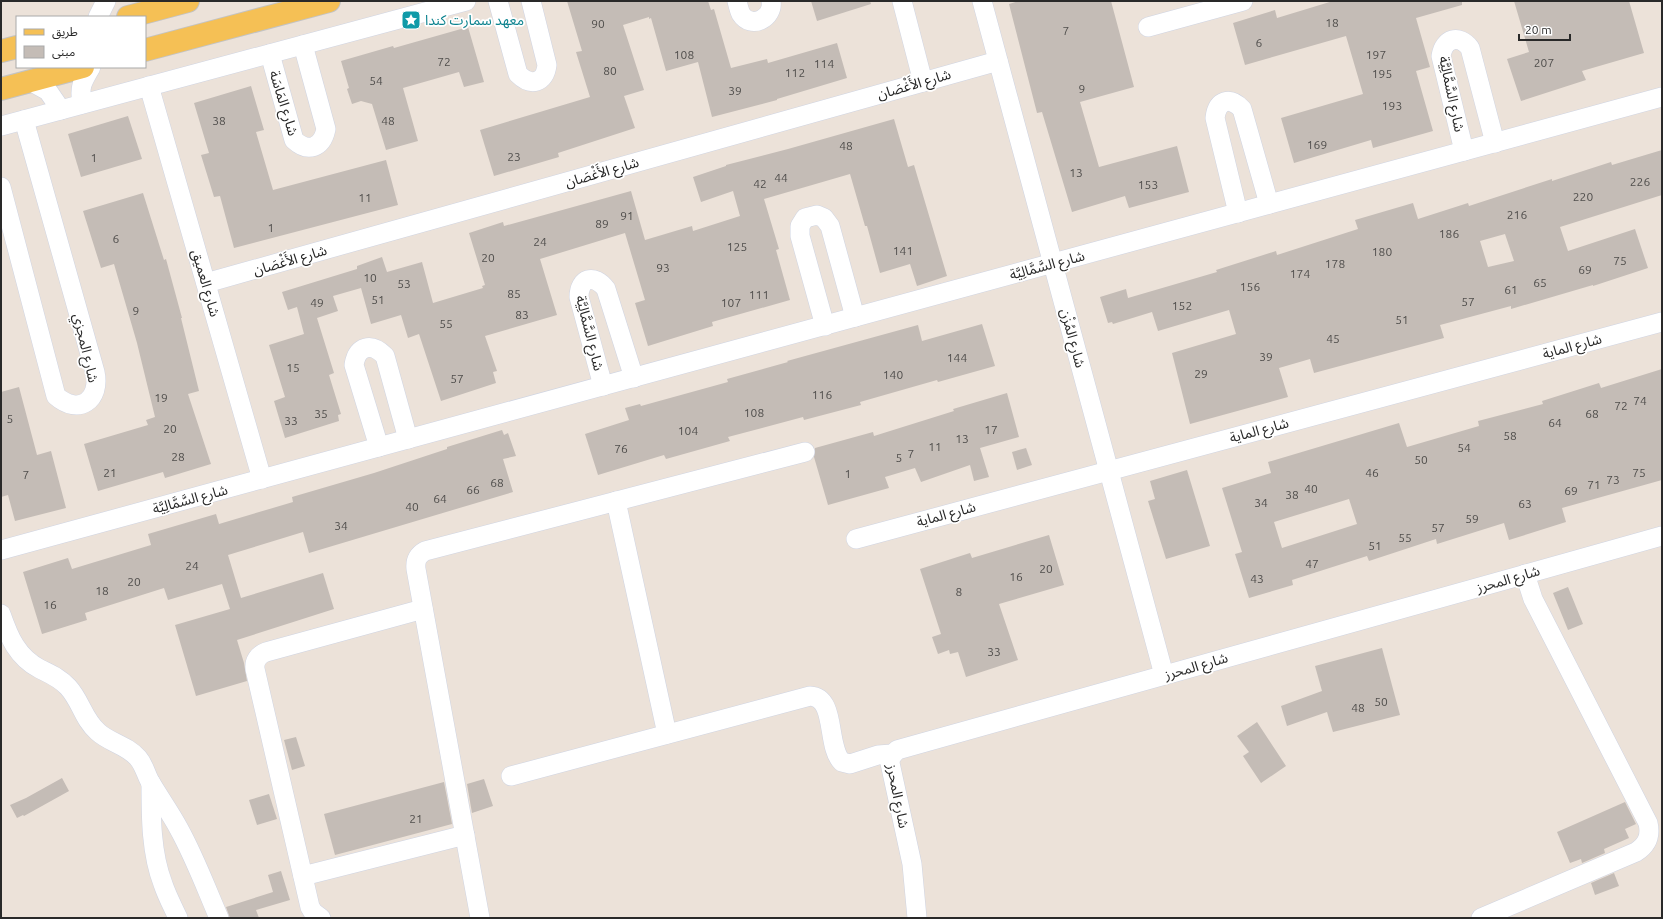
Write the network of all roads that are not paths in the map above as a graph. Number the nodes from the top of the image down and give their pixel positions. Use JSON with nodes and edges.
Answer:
{"nodes":[{"id":1,"x":106,"y":1,"type":"edge"},
{"id":2,"x":139,"y":1,"type":"edge"},
{"id":3,"x":188,"y":1,"type":"edge"},
{"id":4,"x":329,"y":1,"type":"edge"},
{"id":5,"x":466,"y":1,"type":"edge"},
{"id":6,"x":498,"y":1,"type":"edge"},
{"id":7,"x":531,"y":1,"type":"edge"},
{"id":8,"x":737,"y":1,"type":"edge"},
{"id":9,"x":771,"y":1,"type":"edge"},
{"id":10,"x":902,"y":1,"type":"edge"},
{"id":11,"x":982,"y":1,"type":"edge"},
{"id":12,"x":1243,"y":1,"type":"edge"},
{"id":13,"x":160,"y":8,"type":"junction"},
{"id":14,"x":98,"y":16,"type":"edge"},
{"id":15,"x":132,"y":16,"type":"edge"},
{"id":16,"x":1148,"y":27,"type":"dead end"},
{"id":17,"x":302,"y":45,"type":"junction"},
{"id":18,"x":16,"y":47,"type":"edge"},
{"id":19,"x":146,"y":50,"type":"edge"},
{"id":20,"x":1,"y":51,"type":"edge"},
{"id":21,"x":270,"y":54,"type":"junction"},
{"id":22,"x":998,"y":61,"type":"junction"},
{"id":23,"x":79,"y":68,"type":"edge"},
{"id":24,"x":90,"y":68,"type":"edge"},
{"id":25,"x":30,"y":81,"type":"junction"},
{"id":26,"x":923,"y":82,"type":"junction"},
{"id":27,"x":150,"y":86,"type":"junction"},
{"id":28,"x":1,"y":89,"type":"edge"},
{"id":29,"x":1662,"y":97,"type":"edge"},
{"id":30,"x":82,"y":104,"type":"junction"},
{"id":31,"x":61,"y":110,"type":"junction"},
{"id":32,"x":24,"y":120,"type":"junction"},
{"id":33,"x":1,"y":126,"type":"edge"},
{"id":34,"x":1495,"y":143,"type":"junction"},
{"id":35,"x":1464,"y":151,"type":"junction"},
{"id":36,"x":1,"y":187,"type":"edge"},
{"id":37,"x":1269,"y":204,"type":"junction"},
{"id":38,"x":1238,"y":213,"type":"junction"},
{"id":39,"x":1053,"y":263,"type":"junction"},
{"id":40,"x":206,"y":283,"type":"junction"},
{"id":41,"x":855,"y":317,"type":"junction"},
{"id":42,"x":1662,"y":322,"type":"edge"},
{"id":43,"x":824,"y":326,"type":"junction"},
{"id":44,"x":634,"y":378,"type":"junction"},
{"id":45,"x":603,"y":386,"type":"junction"},
{"id":46,"x":408,"y":439,"type":"junction"},
{"id":47,"x":379,"y":447,"type":"junction"},
{"id":48,"x":805,"y":452,"type":"dead end"},
{"id":49,"x":1108,"y":471,"type":"junction"},
{"id":50,"x":262,"y":479,"type":"junction"},
{"id":51,"x":616,"y":502,"type":"junction"},
{"id":52,"x":1662,"y":536,"type":"edge"},
{"id":53,"x":856,"y":538,"type":"dead end"},
{"id":54,"x":1,"y":550,"type":"edge"},
{"id":55,"x":1525,"y":574,"type":"junction"},
{"id":56,"x":423,"y":609,"type":"junction"},
{"id":57,"x":1,"y":614,"type":"edge"},
{"id":58,"x":1164,"y":675,"type":"junction"},
{"id":59,"x":667,"y":734,"type":"junction"},
{"id":60,"x":892,"y":754,"type":"junction"},
{"id":61,"x":511,"y":776,"type":"dead end"},
{"id":62,"x":151,"y":784,"type":"junction"},
{"id":63,"x":465,"y":835,"type":"junction"},
{"id":64,"x":303,"y":876,"type":"junction"},
{"id":65,"x":178,"y":918,"type":"edge"},
{"id":66,"x":219,"y":918,"type":"edge"},
{"id":67,"x":321,"y":918,"type":"edge"},
{"id":68,"x":480,"y":918,"type":"edge"},
{"id":69,"x":918,"y":918,"type":"edge"},
{"id":70,"x":1481,"y":918,"type":"edge"}],
"edges":[{"from":1,"to":14,"type":"street"},
{"from":2,"to":13,"type":"street"},
{"from":3,"to":13,"type":"main road"},
{"from":4,"to":19,"type":"main road"},
{"from":5,"to":17,"type":"street","name":"شارع المَاسَة"},
{"from":6,"to":7,"type":"street"},
{"from":8,"to":9,"type":"street"},
{"from":10,"to":26,"type":"street"},
{"from":11,"to":22,"type":"street","name":"شارع المُزْن"},
{"from":12,"to":16,"type":"street"},
{"from":13,"to":15,"type":"main road"},
{"from":17,"to":21,"type":"street","name":"شارع المَاسَة"},
{"from":17,"to":21,"type":"street","name":"شارع المَاسَة"},
{"from":18,"to":20,"type":"main road"},
{"from":21,"to":27,"type":"street","name":"شارع المَاسَة"},
{"from":22,"to":26,"type":"street","name":"شارع الأَغْصَان"},
{"from":22,"to":39,"type":"street","name":"شارع المُزْن"},
{"from":23,"to":25,"type":"main road"},
{"from":24,"to":30,"type":"street"},
{"from":25,"to":28,"type":"main road"},
{"from":25,"to":31,"type":"street"},
{"from":26,"to":40,"type":"street","name":"شارع الأَغْصَان"},
{"from":27,"to":30,"type":"street","name":"شارع المَاسَة"},
{"from":27,"to":40,"type":"street","name":"شارع العميق"},
{"from":29,"to":34,"type":"street","name":"شارع السَّمَّالِيَّة"},
{"from":30,"to":31,"type":"street","name":"شارع المَاسَة"},
{"from":31,"to":32,"type":"street","name":"شارع المَاسَة"},
{"from":32,"to":33,"type":"street","name":"شارع المَاسَة"},
{"from":32,"to":36,"type":"street","name":"شارع المجزي"},
{"from":34,"to":35,"type":"street","name":"شارع السَّمَّالِيَّة"},
{"from":34,"to":35,"type":"street","name":"شارع السَّمَّالِيَّة"},
{"from":35,"to":37,"type":"street","name":"شارع السَّمَّالِيَّة"},
{"from":37,"to":38,"type":"street","name":"شارع السَّمَّالِيَّة"},
{"from":37,"to":38,"type":"street"},
{"from":38,"to":39,"type":"street","name":"شارع السَّمَّالِيَّة"},
{"from":39,"to":41,"type":"street","name":"شارع السَّمَّالِيَّة"},
{"from":39,"to":49,"type":"street","name":"شارع المُزْن"},
{"from":40,"to":50,"type":"street","name":"شارع العميق"},
{"from":41,"to":43,"type":"street","name":"شارع السَّمَّالِيَّة"},
{"from":41,"to":43,"type":"street"},
{"from":42,"to":49,"type":"street","name":"شارع الماية"},
{"from":43,"to":44,"type":"street","name":"شارع السَّمَّالِيَّة"},
{"from":44,"to":45,"type":"street","name":"شارع السَّمَّالِيَّة"},
{"from":44,"to":45,"type":"street","name":"شارع السَّمَّالِيَّة"},
{"from":45,"to":46,"type":"street","name":"شارع السَّمَّالِيَّة"},
{"from":46,"to":47,"type":"street","name":"شارع السَّمَّالِيَّة"},
{"from":46,"to":47,"type":"street"},
{"from":47,"to":50,"type":"street","name":"شارع السَّمَّالِيَّة"},
{"from":48,"to":51,"type":"street"},
{"from":49,"to":53,"type":"street","name":"شارع الماية"},
{"from":49,"to":58,"type":"street","name":"شارع المُزْن"},
{"from":50,"to":54,"type":"street","name":"شارع السَّمَّالِيَّة"},
{"from":51,"to":56,"type":"street"},
{"from":51,"to":59,"type":"street"},
{"from":52,"to":55,"type":"street","name":"شارع المحرز"},
{"from":55,"to":58,"type":"street","name":"شارع المحرز"},
{"from":55,"to":70,"type":"street"},
{"from":56,"to":63,"type":"street"},
{"from":56,"to":64,"type":"street"},
{"from":57,"to":62,"type":"street"},
{"from":58,"to":60,"type":"street","name":"شارع المحرز"},
{"from":59,"to":60,"type":"street"},
{"from":59,"to":61,"type":"street"},
{"from":60,"to":69,"type":"street","name":"شارع المحرز"},
{"from":62,"to":65,"type":"street"},
{"from":62,"to":66,"type":"street"},
{"from":63,"to":64,"type":"street"},
{"from":63,"to":68,"type":"street"},
{"from":64,"to":67,"type":"street"}]}
